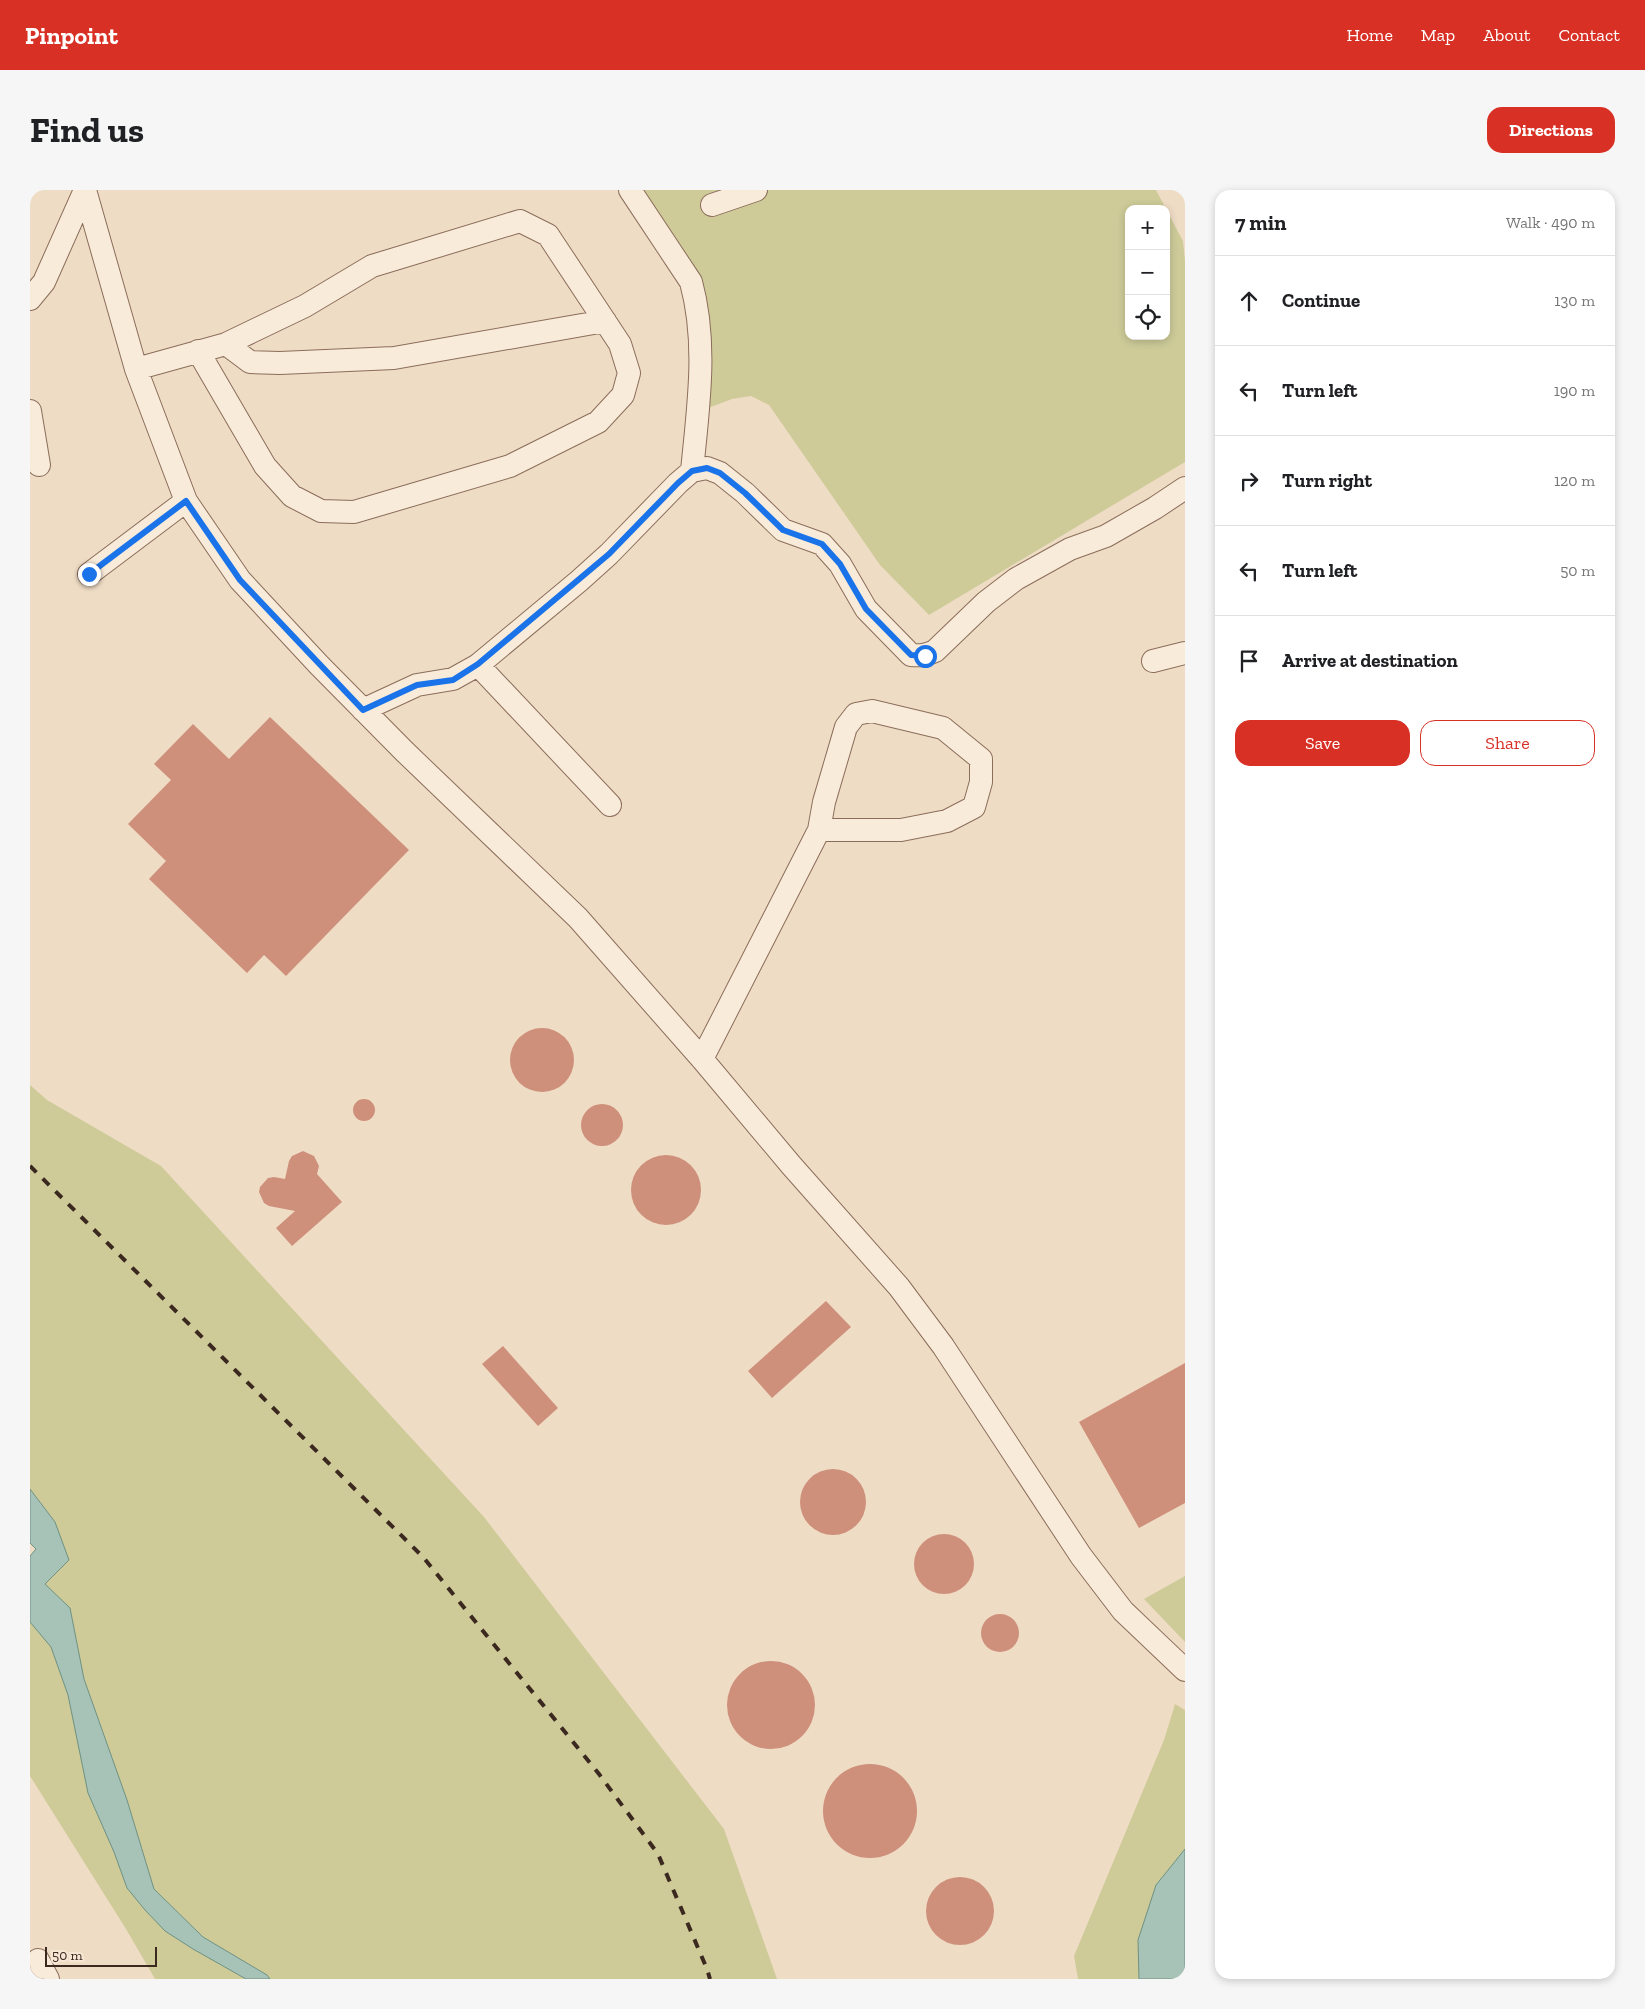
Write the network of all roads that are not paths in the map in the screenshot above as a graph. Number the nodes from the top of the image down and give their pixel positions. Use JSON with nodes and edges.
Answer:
{"nodes":[{"id":1,"x":85,"y":190,"type":"edge"},
{"id":2,"x":630,"y":190,"type":"edge"},
{"id":3,"x":756,"y":190,"type":"edge"},
{"id":4,"x":712,"y":205,"type":"dead end"},
{"id":5,"x":30,"y":299,"type":"edge"},
{"id":6,"x":605,"y":321,"type":"junction"},
{"id":7,"x":226,"y":344,"type":"junction"},
{"id":8,"x":198,"y":352,"type":"junction"},
{"id":9,"x":136,"y":369,"type":"junction"},
{"id":10,"x":30,"y":411,"type":"edge"},
{"id":11,"x":39,"y":465,"type":"dead end"},
{"id":12,"x":692,"y":471,"type":"junction"},
{"id":13,"x":1185,"y":488,"type":"edge"},
{"id":14,"x":186,"y":501,"type":"junction"},
{"id":15,"x":89,"y":574,"type":"dead end"},
{"id":16,"x":1185,"y":653,"type":"edge"},
{"id":17,"x":1153,"y":661,"type":"dead end"},
{"id":18,"x":478,"y":664,"type":"junction"},
{"id":19,"x":363,"y":710,"type":"junction"},
{"id":20,"x":610,"y":805,"type":"dead end"},
{"id":21,"x":819,"y":830,"type":"junction"},
{"id":22,"x":702,"y":1059,"type":"junction"},
{"id":23,"x":1185,"y":1670,"type":"edge"}],
"edges":[{"from":1,"to":5,"type":"street"},
{"from":1,"to":9,"type":"street"},
{"from":2,"to":12,"type":"street"},
{"from":3,"to":4,"type":"street"},
{"from":6,"to":7,"type":"street"},
{"from":6,"to":7,"type":"street"},
{"from":6,"to":8,"type":"street"},
{"from":7,"to":8,"type":"street"},
{"from":8,"to":9,"type":"street"},
{"from":9,"to":14,"type":"street"},
{"from":10,"to":11,"type":"street"},
{"from":12,"to":13,"type":"street"},
{"from":12,"to":18,"type":"street"},
{"from":14,"to":15,"type":"street"},
{"from":14,"to":19,"type":"street"},
{"from":16,"to":17,"type":"street"},
{"from":18,"to":19,"type":"street"},
{"from":18,"to":20,"type":"street"},
{"from":19,"to":22,"type":"street"},
{"from":21,"to":21,"type":"street"},
{"from":21,"to":22,"type":"street"},
{"from":22,"to":23,"type":"street"}]}
